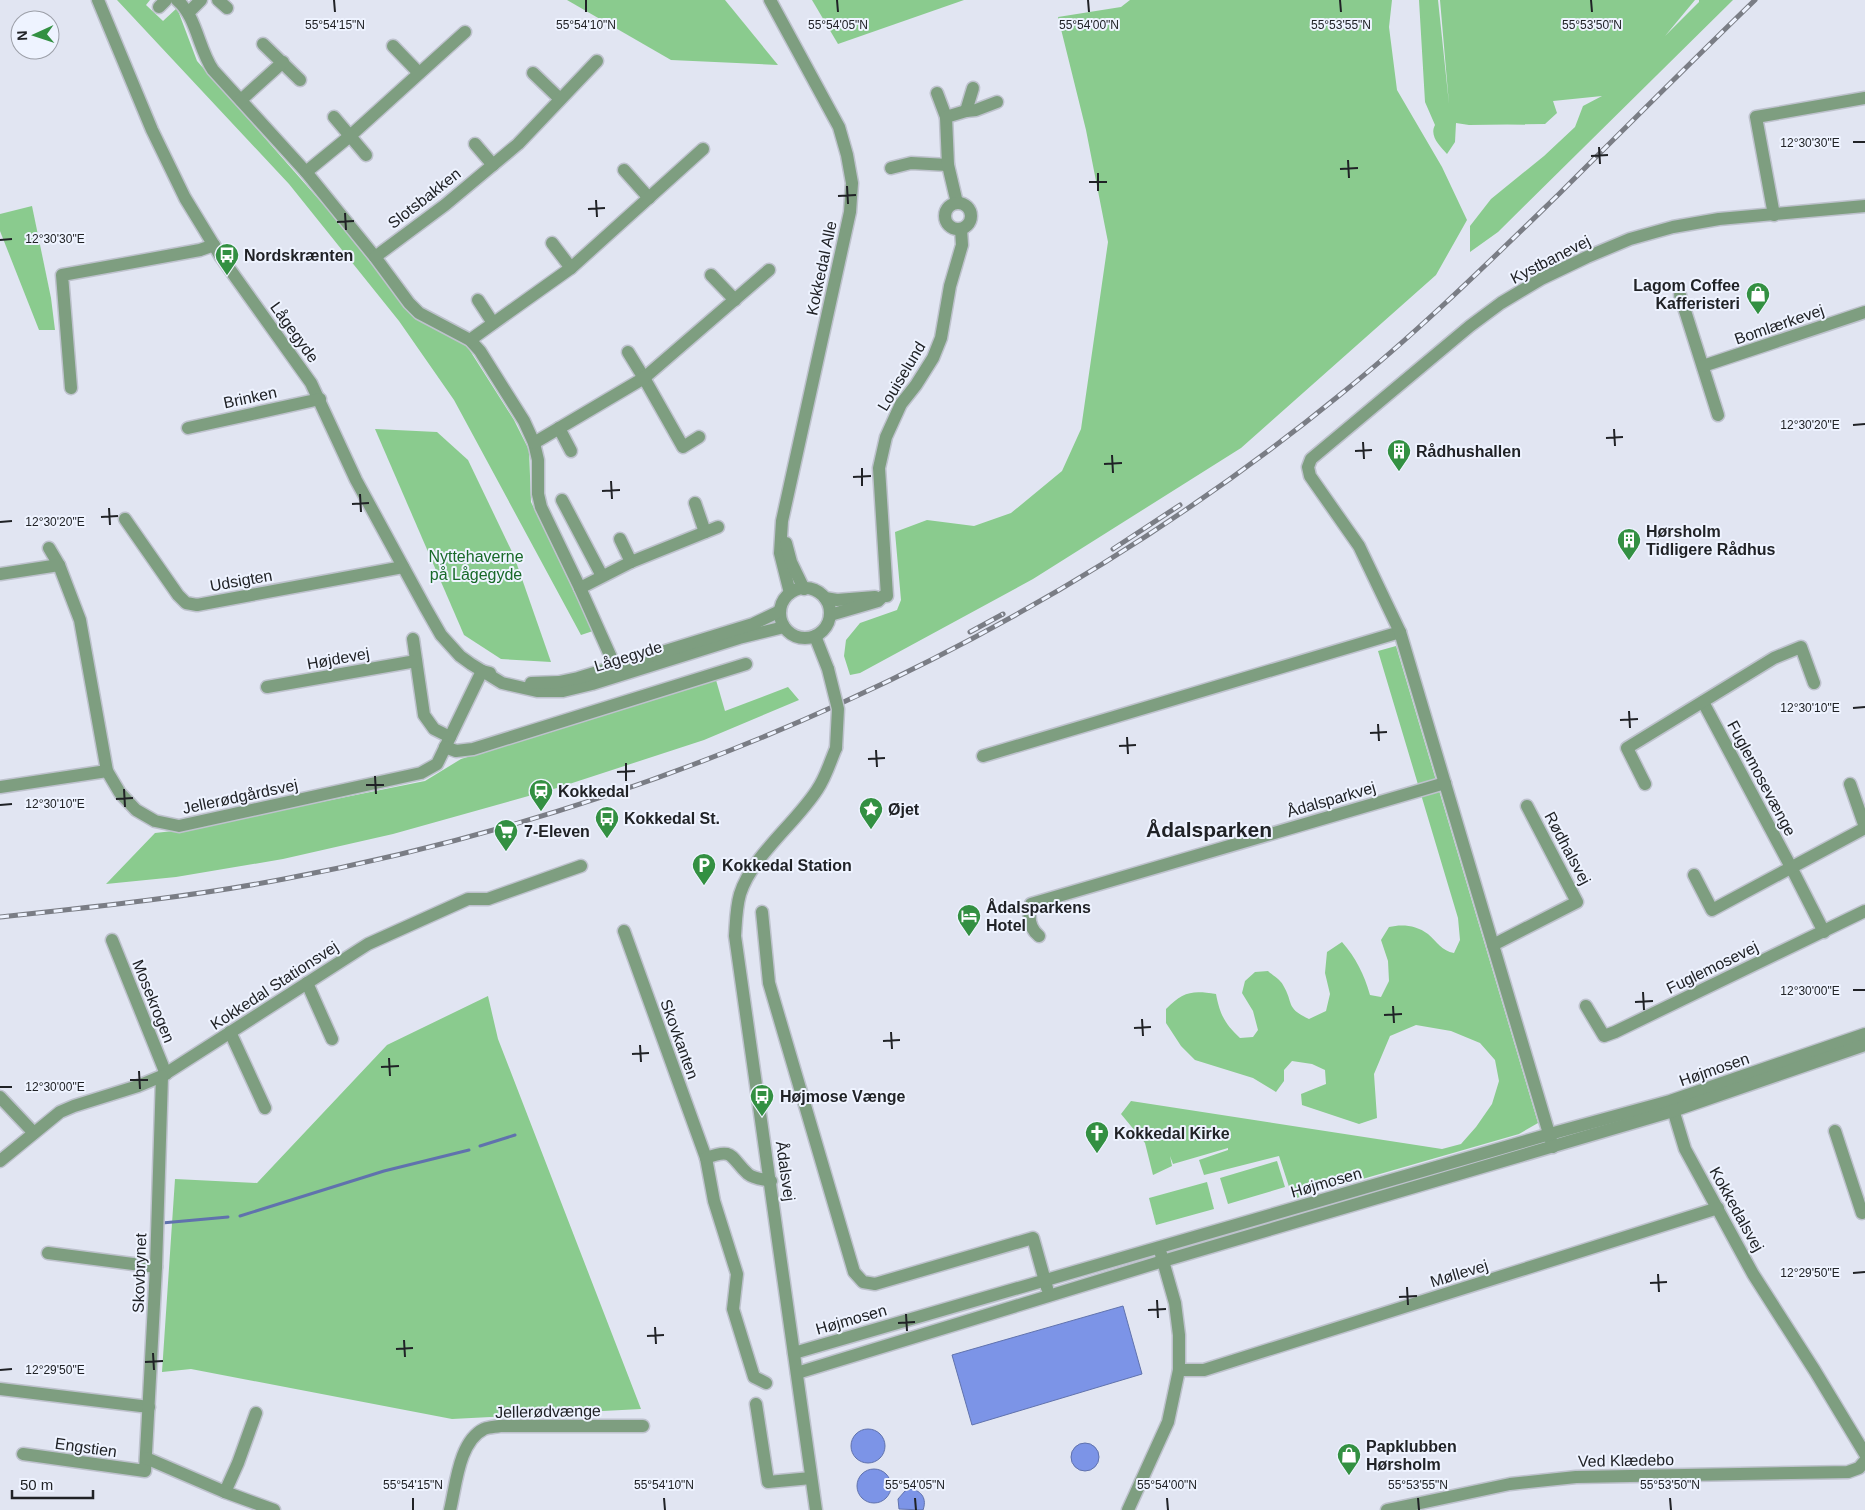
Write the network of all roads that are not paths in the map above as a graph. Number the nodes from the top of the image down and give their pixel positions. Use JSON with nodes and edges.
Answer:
{"nodes":[{"id":1,"x":98,"y":0,"type":"edge"},
{"id":2,"x":177,"y":0,"type":"edge"},
{"id":3,"x":200,"y":0,"type":"edge"},
{"id":4,"x":770,"y":0,"type":"edge"},
{"id":5,"x":188,"y":13,"type":"junction"},
{"id":6,"x":465,"y":32,"type":"dead end"},
{"id":7,"x":263,"y":44,"type":"dead end"},
{"id":8,"x":393,"y":46,"type":"dead end"},
{"id":9,"x":597,"y":61,"type":"dead end"},
{"id":10,"x":283,"y":62,"type":"junction"},
{"id":11,"x":420,"y":73,"type":"junction"},
{"id":12,"x":533,"y":73,"type":"dead end"},
{"id":13,"x":300,"y":80,"type":"dead end"},
{"id":14,"x":973,"y":88,"type":"dead end"},
{"id":15,"x":937,"y":93,"type":"dead end"},
{"id":16,"x":1865,"y":98,"type":"edge"},
{"id":17,"x":560,"y":99,"type":"junction"},
{"id":18,"x":241,"y":100,"type":"junction"},
{"id":19,"x":997,"y":102,"type":"dead end"},
{"id":20,"x":966,"y":111,"type":"junction"},
{"id":21,"x":334,"y":117,"type":"dead end"},
{"id":22,"x":946,"y":117,"type":"junction"},
{"id":23,"x":350,"y":136,"type":"junction"},
{"id":24,"x":475,"y":144,"type":"dead end"},
{"id":25,"x":703,"y":149,"type":"dead end"},
{"id":26,"x":366,"y":155,"type":"dead end"},
{"id":27,"x":948,"y":164,"type":"junction"},
{"id":28,"x":493,"y":165,"type":"junction"},
{"id":29,"x":891,"y":168,"type":"dead end"},
{"id":30,"x":624,"y":170,"type":"dead end"},
{"id":31,"x":306,"y":172,"type":"junction"},
{"id":32,"x":650,"y":198,"type":"junction"},
{"id":33,"x":957,"y":203,"type":"junction"},
{"id":34,"x":1865,"y":206,"type":"edge"},
{"id":35,"x":1774,"y":215,"type":"junction"},
{"id":36,"x":961,"y":229,"type":"junction"},
{"id":37,"x":552,"y":243,"type":"dead end"},
{"id":38,"x":214,"y":245,"type":"junction"},
{"id":39,"x":375,"y":256,"type":"junction"},
{"id":40,"x":570,"y":268,"type":"junction"},
{"id":41,"x":769,"y":270,"type":"dead end"},
{"id":42,"x":711,"y":275,"type":"dead end"},
{"id":43,"x":1680,"y":295,"type":"dead end"},
{"id":44,"x":478,"y":300,"type":"dead end"},
{"id":45,"x":735,"y":300,"type":"junction"},
{"id":46,"x":1865,"y":312,"type":"edge"},
{"id":47,"x":493,"y":323,"type":"junction"},
{"id":48,"x":470,"y":340,"type":"junction"},
{"id":49,"x":628,"y":352,"type":"dead end"},
{"id":50,"x":1703,"y":366,"type":"junction"},
{"id":51,"x":644,"y":378,"type":"junction"},
{"id":52,"x":71,"y":388,"type":"dead end"},
{"id":53,"x":320,"y":399,"type":"junction"},
{"id":54,"x":1718,"y":415,"type":"dead end"},
{"id":55,"x":188,"y":428,"type":"dead end"},
{"id":56,"x":559,"y":428,"type":"junction"},
{"id":57,"x":699,"y":437,"type":"dead end"},
{"id":58,"x":534,"y":443,"type":"junction"},
{"id":59,"x":571,"y":451,"type":"dead end"},
{"id":60,"x":562,"y":500,"type":"dead end"},
{"id":61,"x":695,"y":503,"type":"dead end"},
{"id":62,"x":125,"y":519,"type":"dead end"},
{"id":63,"x":782,"y":526,"type":"junction"},
{"id":64,"x":718,"y":527,"type":"dead end"},
{"id":65,"x":705,"y":532,"type":"junction"},
{"id":66,"x":620,"y":539,"type":"dead end"},
{"id":67,"x":49,"y":548,"type":"dead end"},
{"id":68,"x":631,"y":562,"type":"junction"},
{"id":69,"x":59,"y":565,"type":"junction"},
{"id":70,"x":403,"y":567,"type":"junction"},
{"id":71,"x":0,"y":574,"type":"edge"},
{"id":72,"x":602,"y":576,"type":"junction"},
{"id":73,"x":580,"y":588,"type":"junction"},
{"id":74,"x":804,"y":588,"type":"junction"},
{"id":75,"x":790,"y":593,"type":"junction"},
{"id":76,"x":883,"y":596,"type":"junction"},
{"id":77,"x":825,"y":598,"type":"junction"},
{"id":78,"x":780,"y":611,"type":"junction"},
{"id":79,"x":830,"y":615,"type":"junction"},
{"id":80,"x":784,"y":627,"type":"junction"},
{"id":81,"x":1400,"y":632,"type":"junction"},
{"id":82,"x":815,"y":636,"type":"junction"},
{"id":83,"x":413,"y":639,"type":"dead end"},
{"id":84,"x":416,"y":661,"type":"junction"},
{"id":85,"x":746,"y":664,"type":"dead end"},
{"id":86,"x":617,"y":670,"type":"junction"},
{"id":87,"x":482,"y":671,"type":"junction"},
{"id":88,"x":1814,"y":683,"type":"dead end"},
{"id":89,"x":267,"y":687,"type":"dead end"},
{"id":90,"x":1703,"y":702,"type":"junction"},
{"id":91,"x":448,"y":742,"type":"junction"},
{"id":92,"x":983,"y":756,"type":"dead end"},
{"id":93,"x":107,"y":771,"type":"junction"},
{"id":94,"x":1445,"y":783,"type":"junction"},
{"id":95,"x":1645,"y":784,"type":"dead end"},
{"id":96,"x":1850,"y":784,"type":"dead end"},
{"id":97,"x":0,"y":787,"type":"edge"},
{"id":98,"x":1527,"y":806,"type":"dead end"},
{"id":99,"x":1865,"y":828,"type":"edge"},
{"id":100,"x":581,"y":866,"type":"dead end"},
{"id":101,"x":1792,"y":869,"type":"junction"},
{"id":102,"x":1694,"y":875,"type":"dead end"},
{"id":103,"x":1865,"y":911,"type":"edge"},
{"id":104,"x":762,"y":912,"type":"dead end"},
{"id":105,"x":624,"y":931,"type":"dead end"},
{"id":106,"x":1824,"y":932,"type":"junction"},
{"id":107,"x":1038,"y":936,"type":"dead end"},
{"id":108,"x":112,"y":940,"type":"dead end"},
{"id":109,"x":1494,"y":945,"type":"junction"},
{"id":110,"x":306,"y":983,"type":"junction"},
{"id":111,"x":1586,"y":1006,"type":"dead end"},
{"id":112,"x":230,"y":1032,"type":"junction"},
{"id":113,"x":1865,"y":1034,"type":"edge"},
{"id":114,"x":332,"y":1039,"type":"dead end"},
{"id":115,"x":1865,"y":1045,"type":"edge"},
{"id":116,"x":164,"y":1075,"type":"junction"},
{"id":117,"x":0,"y":1097,"type":"edge"},
{"id":118,"x":1672,"y":1106,"type":"junction"},
{"id":119,"x":266,"y":1108,"type":"dead end"},
{"id":120,"x":1834,"y":1131,"type":"dead end"},
{"id":121,"x":34,"y":1133,"type":"junction"},
{"id":122,"x":1551,"y":1140,"type":"junction"},
{"id":123,"x":706,"y":1158,"type":"junction"},
{"id":124,"x":0,"y":1161,"type":"edge"},
{"id":125,"x":771,"y":1181,"type":"junction"},
{"id":126,"x":1718,"y":1208,"type":"junction"},
{"id":127,"x":1865,"y":1212,"type":"edge"},
{"id":128,"x":1160,"y":1248,"type":"junction"},
{"id":129,"x":48,"y":1253,"type":"dead end"},
{"id":130,"x":1163,"y":1262,"type":"junction"},
{"id":131,"x":156,"y":1267,"type":"junction"},
{"id":132,"x":1045,"y":1281,"type":"junction"},
{"id":133,"x":1050,"y":1297,"type":"junction"},
{"id":134,"x":794,"y":1353,"type":"junction"},
{"id":135,"x":1179,"y":1370,"type":"junction"},
{"id":136,"x":796,"y":1374,"type":"junction"},
{"id":137,"x":766,"y":1383,"type":"dead end"},
{"id":138,"x":0,"y":1389,"type":"edge"},
{"id":139,"x":756,"y":1404,"type":"dead end"},
{"id":140,"x":149,"y":1407,"type":"junction"},
{"id":141,"x":256,"y":1413,"type":"dead end"},
{"id":142,"x":643,"y":1426,"type":"dead end"},
{"id":143,"x":23,"y":1454,"type":"dead end"},
{"id":144,"x":1865,"y":1454,"type":"edge"},
{"id":145,"x":1865,"y":1461,"type":"edge"},
{"id":146,"x":146,"y":1465,"type":"junction"},
{"id":147,"x":811,"y":1478,"type":"junction"},
{"id":148,"x":225,"y":1492,"type":"junction"},
{"id":149,"x":274,"y":1510,"type":"edge"},
{"id":150,"x":450,"y":1510,"type":"edge"},
{"id":151,"x":816,"y":1510,"type":"edge"},
{"id":152,"x":1128,"y":1510,"type":"edge"},
{"id":153,"x":1387,"y":1510,"type":"edge"}],
"edges":[{"from":1,"to":38,"type":"street","name":"Lågegyde"},
{"from":2,"to":5,"type":"street"},
{"from":3,"to":5,"type":"street"},
{"from":4,"to":63,"type":"street","name":"Kokkedal Alle"},
{"from":5,"to":18,"type":"street"},
{"from":6,"to":11,"type":"street"},
{"from":7,"to":10,"type":"street"},
{"from":8,"to":11,"type":"street"},
{"from":9,"to":17,"type":"street","name":"Slotsbakken"},
{"from":10,"to":13,"type":"street"},
{"from":10,"to":18,"type":"street"},
{"from":11,"to":23,"type":"street"},
{"from":12,"to":17,"type":"street"},
{"from":14,"to":20,"type":"street"},
{"from":15,"to":22,"type":"street"},
{"from":16,"to":35,"type":"street"},
{"from":17,"to":28,"type":"street","name":"Slotsbakken"},
{"from":18,"to":31,"type":"street"},
{"from":19,"to":20,"type":"street"},
{"from":20,"to":22,"type":"street"},
{"from":21,"to":23,"type":"street"},
{"from":22,"to":27,"type":"street"},
{"from":23,"to":26,"type":"street"},
{"from":23,"to":31,"type":"street"},
{"from":24,"to":28,"type":"street"},
{"from":25,"to":32,"type":"street"},
{"from":27,"to":29,"type":"street"},
{"from":27,"to":33,"type":"street"},
{"from":28,"to":39,"type":"street","name":"Slotsbakken"},
{"from":30,"to":32,"type":"street"},
{"from":31,"to":39,"type":"street"},
{"from":32,"to":40,"type":"street"},
{"from":33,"to":36,"type":"street"},
{"from":33,"to":36,"type":"street"},
{"from":34,"to":35,"type":"street","name":"Kystbanevej"},
{"from":35,"to":81,"type":"street","name":"Kystbanevej"},
{"from":36,"to":76,"type":"street","name":"Louiselund"},
{"from":37,"to":40,"type":"street"},
{"from":38,"to":52,"type":"street"},
{"from":38,"to":53,"type":"street","name":"Lågegyde"},
{"from":39,"to":48,"type":"street"},
{"from":40,"to":47,"type":"street"},
{"from":41,"to":45,"type":"street"},
{"from":42,"to":45,"type":"street"},
{"from":43,"to":50,"type":"street"},
{"from":44,"to":47,"type":"street"},
{"from":45,"to":51,"type":"street"},
{"from":46,"to":50,"type":"street","name":"Bomlærkevej"},
{"from":47,"to":48,"type":"street"},
{"from":48,"to":58,"type":"street"},
{"from":49,"to":51,"type":"street"},
{"from":50,"to":54,"type":"street"},
{"from":51,"to":56,"type":"street"},
{"from":51,"to":57,"type":"street"},
{"from":53,"to":55,"type":"street","name":"Brinken"},
{"from":53,"to":70,"type":"street","name":"Lågegyde"},
{"from":56,"to":58,"type":"street"},
{"from":56,"to":59,"type":"street"},
{"from":58,"to":73,"type":"street"},
{"from":60,"to":72,"type":"street"},
{"from":61,"to":65,"type":"street"},
{"from":62,"to":70,"type":"street","name":"Udsigten"},
{"from":63,"to":74,"type":"street","name":"Kokkedal Alle"},
{"from":63,"to":75,"type":"street","name":"Kokkedal Alle"},
{"from":64,"to":65,"type":"street"},
{"from":65,"to":68,"type":"street"},
{"from":66,"to":68,"type":"street"},
{"from":67,"to":69,"type":"street","name":"Jellerødgårdsvej"},
{"from":68,"to":72,"type":"street"},
{"from":69,"to":71,"type":"street"},
{"from":69,"to":93,"type":"street","name":"Jellerødgårdsvej"},
{"from":70,"to":87,"type":"street","name":"Lågegyde"},
{"from":72,"to":73,"type":"street"},
{"from":73,"to":86,"type":"street"},
{"from":74,"to":75,"type":"street"},
{"from":74,"to":77,"type":"street"},
{"from":75,"to":78,"type":"street"},
{"from":76,"to":77,"type":"street"},
{"from":76,"to":79,"type":"street"},
{"from":77,"to":79,"type":"street"},
{"from":78,"to":80,"type":"street"},
{"from":78,"to":86,"type":"street","name":"Lågegyde"},
{"from":79,"to":82,"type":"street"},
{"from":80,"to":82,"type":"street"},
{"from":80,"to":86,"type":"street","name":"Lågegyde"},
{"from":81,"to":92,"type":"street"},
{"from":81,"to":94,"type":"street"},
{"from":82,"to":125,"type":"street","name":"Ådalsvej","bridge":true},
{"from":83,"to":84,"type":"street"},
{"from":84,"to":89,"type":"street","name":"Højdevej"},
{"from":84,"to":91,"type":"street"},
{"from":85,"to":91,"type":"street"},
{"from":86,"to":87,"type":"street","name":"Lågegyde"},
{"from":86,"to":87,"type":"street","name":"Lågegyde"},
{"from":87,"to":91,"type":"street","name":"Jellerødgårdsvej"},
{"from":88,"to":90,"type":"street"},
{"from":90,"to":95,"type":"street"},
{"from":90,"to":101,"type":"street","name":"Fuglemosevænge"},
{"from":91,"to":93,"type":"street","name":"Jellerødgårdsvej"},
{"from":93,"to":97,"type":"street"},
{"from":94,"to":107,"type":"street","name":"Ådalsparkvej"},
{"from":94,"to":109,"type":"street"},
{"from":96,"to":99,"type":"street"},
{"from":98,"to":109,"type":"street","name":"Rødhalsvej"},
{"from":99,"to":101,"type":"street"},
{"from":100,"to":110,"type":"street","name":"Kokkedal Stationsvej"},
{"from":101,"to":102,"type":"street"},
{"from":101,"to":106,"type":"street","name":"Fuglemosevænge"},
{"from":103,"to":106,"type":"street","name":"Fuglemosevej"},
{"from":104,"to":132,"type":"street"},
{"from":105,"to":123,"type":"street","name":"Skovkanten"},
{"from":106,"to":111,"type":"street","name":"Fuglemosevej"},
{"from":108,"to":116,"type":"street","name":"Mosekrogen"},
{"from":109,"to":122,"type":"street"},
{"from":110,"to":112,"type":"street","name":"Kokkedal Stationsvej"},
{"from":110,"to":114,"type":"street"},
{"from":112,"to":116,"type":"street","name":"Kokkedal Stationsvej"},
{"from":112,"to":119,"type":"street"},
{"from":113,"to":118,"type":"street","name":"Højmosen"},
{"from":115,"to":118,"type":"street","name":"Højmosen"},
{"from":116,"to":121,"type":"street","name":"Kokkedal Stationsvej"},
{"from":116,"to":131,"type":"street","name":"Skovbrynet"},
{"from":117,"to":121,"type":"street"},
{"from":118,"to":122,"type":"street","name":"Højmosen"},
{"from":118,"to":126,"type":"street","name":"Kokkedalsvej"},
{"from":120,"to":127,"type":"street"},
{"from":121,"to":124,"type":"street","name":"Kokkedal Stationsvej"},
{"from":122,"to":128,"type":"street","name":"Højmosen"},
{"from":122,"to":130,"type":"street","name":"Højmosen"},
{"from":123,"to":125,"type":"street"},
{"from":123,"to":137,"type":"street","name":"Skovkanten"},
{"from":125,"to":134,"type":"street","name":"Ådalsvej"},
{"from":126,"to":135,"type":"street","name":"Møllevej"},
{"from":126,"to":144,"type":"street","name":"Kokkedalsvej"},
{"from":128,"to":130,"type":"street"},
{"from":128,"to":132,"type":"street","name":"Højmosen"},
{"from":129,"to":131,"type":"street"},
{"from":130,"to":133,"type":"street","name":"Højmosen"},
{"from":130,"to":135,"type":"street"},
{"from":131,"to":140,"type":"street","name":"Skovbrynet"},
{"from":132,"to":133,"type":"street"},
{"from":132,"to":134,"type":"street","name":"Højmosen"},
{"from":133,"to":136,"type":"street","name":"Højmosen"},
{"from":134,"to":136,"type":"street","name":"Ådalsvej"},
{"from":135,"to":152,"type":"street"},
{"from":136,"to":147,"type":"street","name":"Ådalsvej"},
{"from":138,"to":140,"type":"street"},
{"from":139,"to":147,"type":"street"},
{"from":140,"to":146,"type":"street","name":"Skovbrynet"},
{"from":141,"to":148,"type":"street"},
{"from":142,"to":150,"type":"street","name":"Jellerødvænge"},
{"from":143,"to":146,"type":"street","name":"Engstien"},
{"from":145,"to":153,"type":"street","name":"Ved Klædebo"},
{"from":146,"to":148,"type":"street","name":"Engstien"},
{"from":147,"to":151,"type":"street","name":"Ådalsvej"},
{"from":148,"to":149,"type":"street","name":"Engstien"}]}
